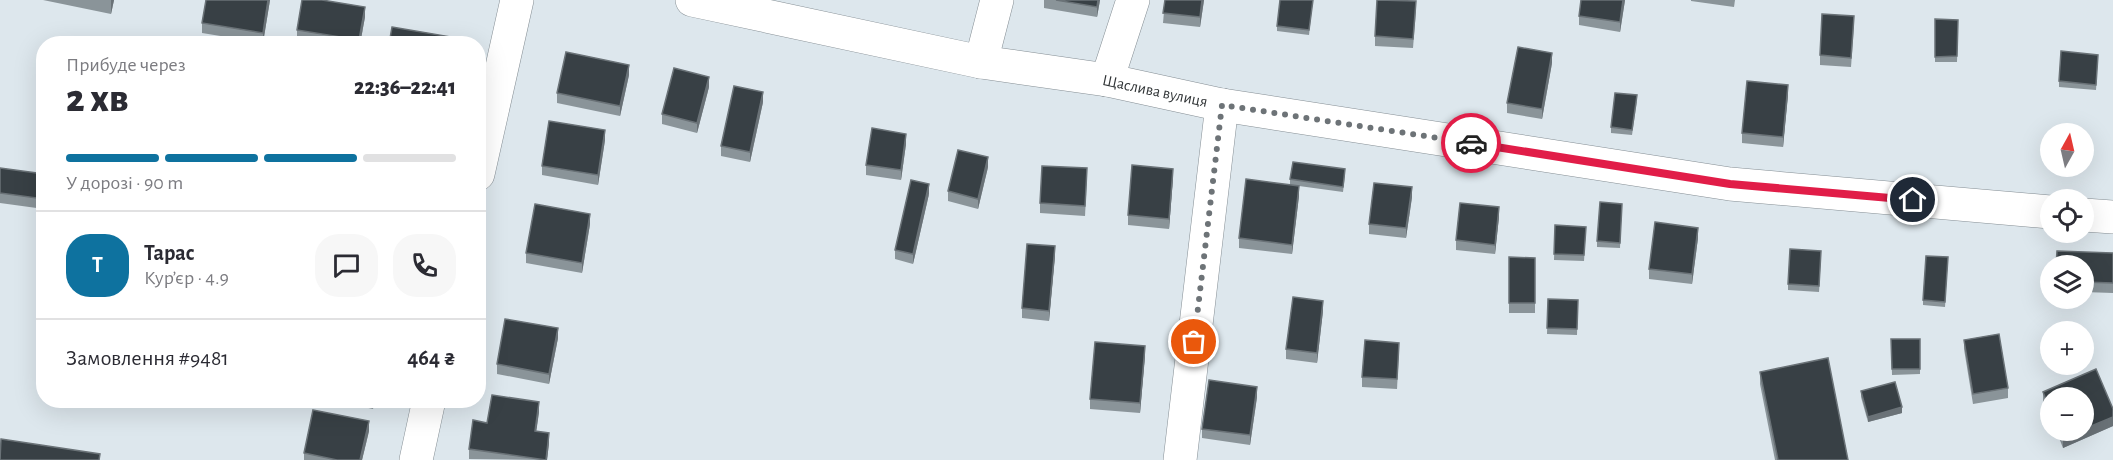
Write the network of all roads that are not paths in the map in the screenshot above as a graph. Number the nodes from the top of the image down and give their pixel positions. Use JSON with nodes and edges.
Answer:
{"nodes":[{"id":1,"x":517,"y":0,"type":"edge"},
{"id":2,"x":692,"y":0,"type":"edge"},
{"id":3,"x":997,"y":0,"type":"edge"},
{"id":4,"x":1134,"y":0,"type":"edge"},
{"id":5,"x":981,"y":62,"type":"junction"},
{"id":6,"x":1107,"y":80,"type":"junction"},
{"id":7,"x":1222,"y":105,"type":"junction"},
{"id":8,"x":486,"y":138,"type":"edge"},
{"id":9,"x":2040,"y":211,"type":"edge"},
{"id":10,"x":2094,"y":215,"type":"edge"},
{"id":11,"x":2113,"y":217,"type":"edge"},
{"id":12,"x":427,"y":408,"type":"edge"},
{"id":13,"x":416,"y":460,"type":"edge"},
{"id":14,"x":1180,"y":460,"type":"edge"}],
"edges":[{"from":1,"to":8,"type":"street"},
{"from":2,"to":5,"type":"street","name":"Щаслива вулиця"},
{"from":3,"to":5,"type":"street"},
{"from":4,"to":6,"type":"street"},
{"from":5,"to":6,"type":"street","name":"Щаслива вулиця"},
{"from":6,"to":7,"type":"street","name":"Щаслива вулиця"},
{"from":7,"to":9,"type":"street","name":"Щаслива вулиця"},
{"from":7,"to":14,"type":"street"},
{"from":10,"to":11,"type":"street"},
{"from":12,"to":13,"type":"street"}]}
